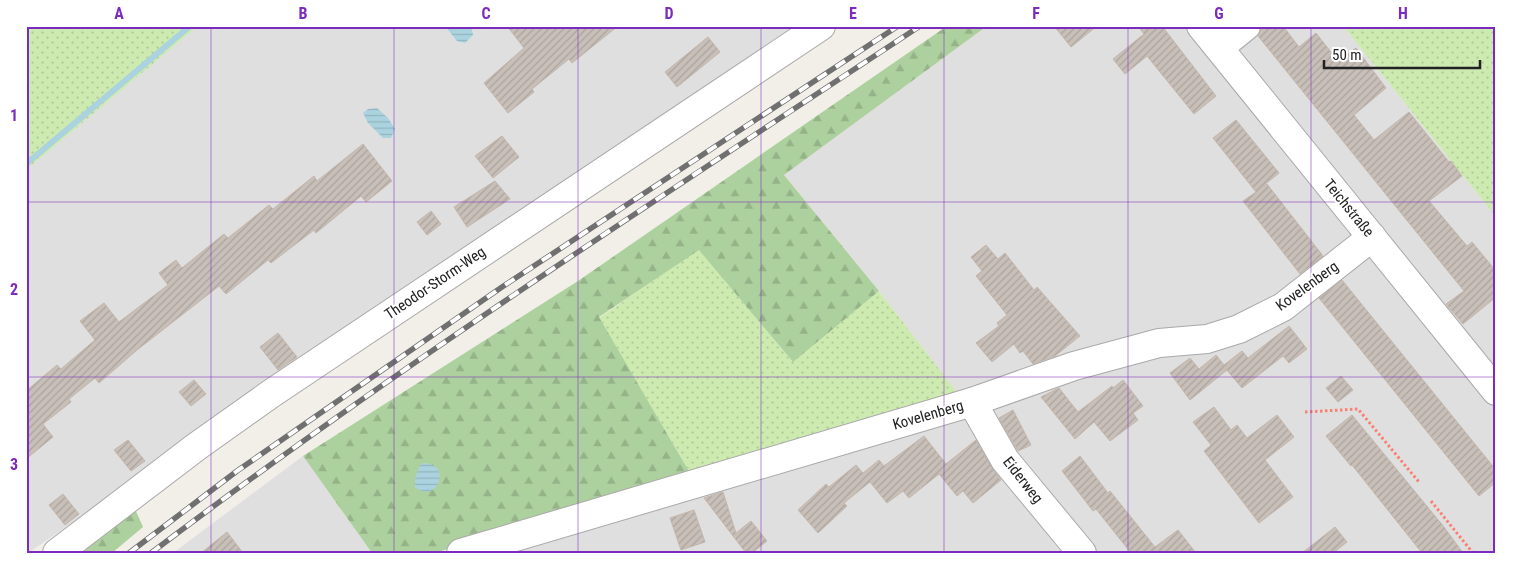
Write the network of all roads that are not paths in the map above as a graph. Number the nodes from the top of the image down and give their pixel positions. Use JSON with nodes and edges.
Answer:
{"nodes":[{"id":1,"x":821,"y":26,"type":"edge"},
{"id":2,"x":1246,"y":26,"type":"edge"},
{"id":3,"x":1212,"y":34,"type":"edge"},
{"id":4,"x":1372,"y":237,"type":"junction"},
{"id":5,"x":1496,"y":391,"type":"edge"},
{"id":6,"x":972,"y":402,"type":"junction"},
{"id":7,"x":57,"y":553,"type":"edge"},
{"id":8,"x":461,"y":553,"type":"edge"},
{"id":9,"x":1082,"y":553,"type":"edge"}],
"edges":[{"from":1,"to":7,"type":"street","name":"Theodor-Storm-Weg"},
{"from":2,"to":3,"type":"street"},
{"from":3,"to":4,"type":"street","name":"Teichstraße"},
{"from":4,"to":5,"type":"street","name":"Teichstraße"},
{"from":4,"to":6,"type":"street","name":"Kovelenberg"},
{"from":6,"to":8,"type":"street","name":"Kovelenberg"},
{"from":6,"to":9,"type":"street","name":"Eiderweg"}]}
